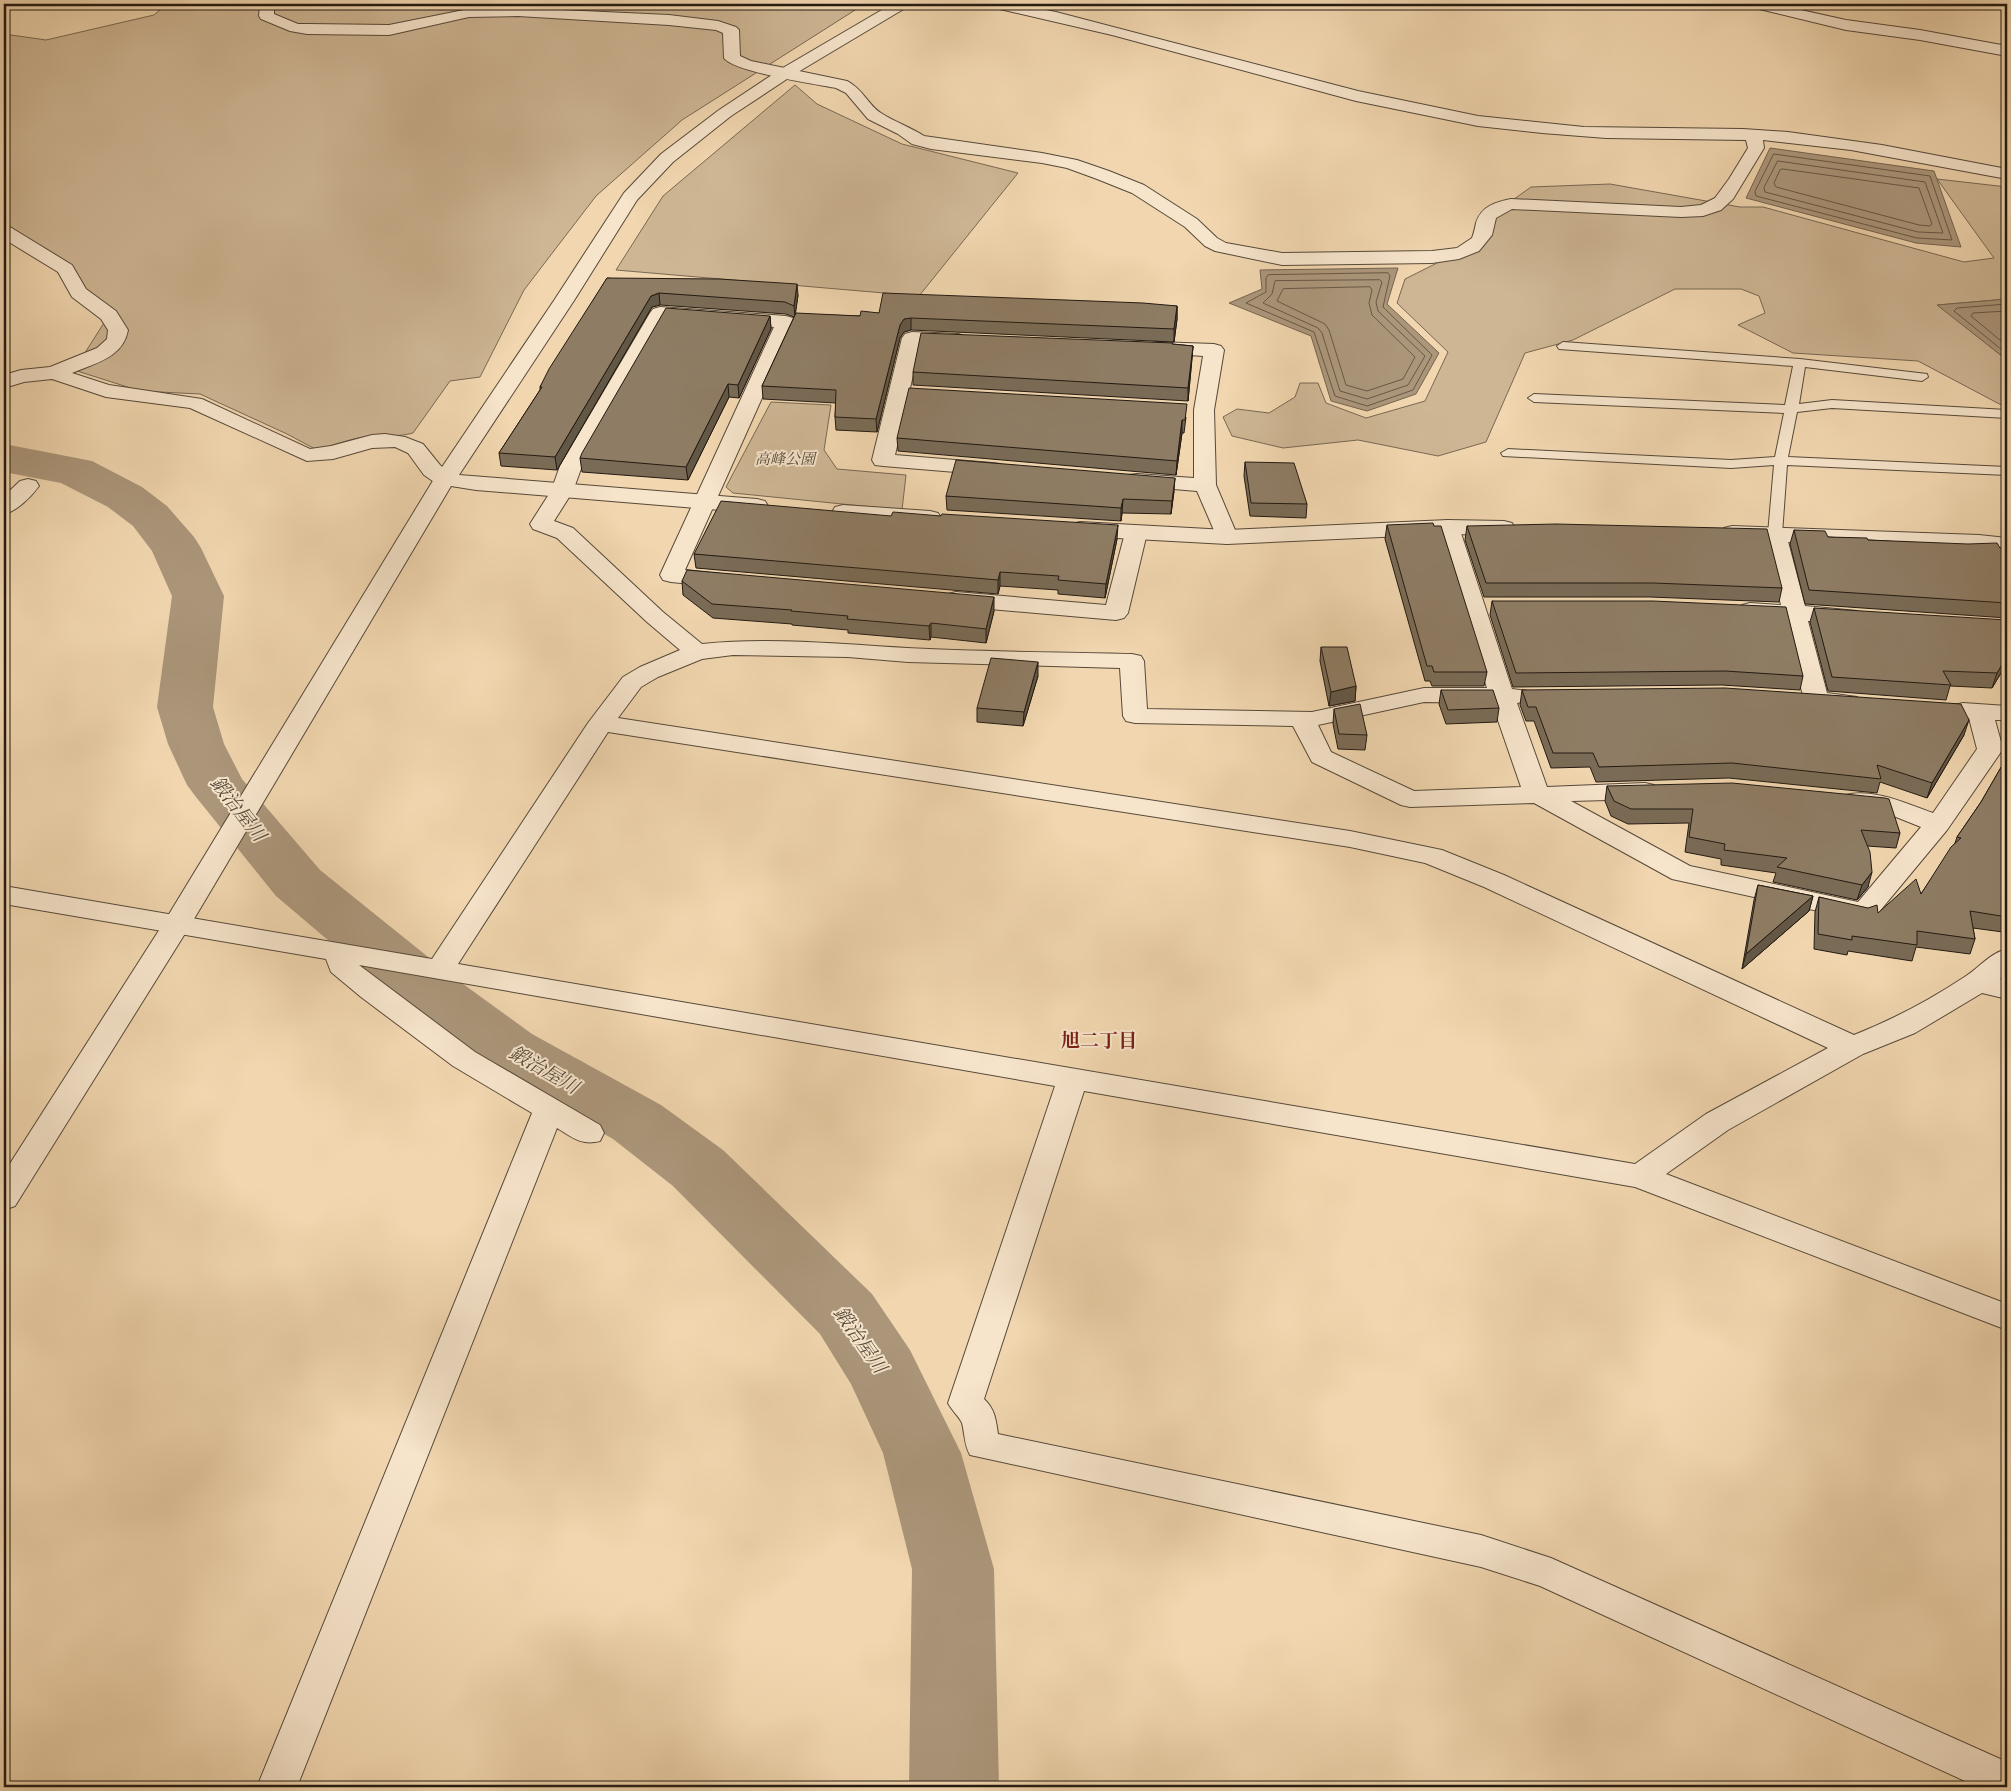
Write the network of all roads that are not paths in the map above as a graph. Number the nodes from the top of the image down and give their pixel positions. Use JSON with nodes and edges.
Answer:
{"nodes":[{"id":1,"x":267,"y":4,"type":"edge"},
{"id":2,"x":902,"y":4,"type":"edge"},
{"id":3,"x":996,"y":4,"type":"edge"},
{"id":4,"x":1756,"y":4,"type":"edge"},
{"id":5,"x":2007,"y":52,"type":"edge"},
{"id":6,"x":787,"y":72,"type":"junction"},
{"id":7,"x":1754,"y":135,"type":"junction"},
{"id":8,"x":2007,"y":174,"type":"edge"},
{"id":9,"x":4,"y":231,"type":"edge"},
{"id":10,"x":980,"y":341,"type":"edge"},
{"id":11,"x":1563,"y":346,"type":"dead end"},
{"id":12,"x":1134,"y":347,"type":"edge"},
{"id":13,"x":1800,"y":363,"type":"junction"},
{"id":14,"x":54,"y":373,"type":"junction"},
{"id":15,"x":1922,"y":377,"type":"dead end"},
{"id":16,"x":4,"y":382,"type":"edge"},
{"id":17,"x":1534,"y":398,"type":"dead end"},
{"id":18,"x":1791,"y":408,"type":"junction"},
{"id":19,"x":2007,"y":414,"type":"edge"},
{"id":20,"x":1508,"y":453,"type":"dead end"},
{"id":21,"x":1781,"y":461,"type":"junction"},
{"id":22,"x":1010,"y":470,"type":"edge"},
{"id":23,"x":2007,"y":471,"type":"edge"},
{"id":24,"x":1118,"y":478,"type":"edge"},
{"id":25,"x":445,"y":479,"type":"junction"},
{"id":26,"x":28,"y":486,"type":"dead end"},
{"id":27,"x":1206,"y":486,"type":"junction"},
{"id":28,"x":562,"y":491,"type":"junction"},
{"id":29,"x":703,"y":503,"type":"junction"},
{"id":30,"x":4,"y":507,"type":"edge"},
{"id":31,"x":782,"y":508,"type":"edge"},
{"id":32,"x":821,"y":511,"type":"edge"},
{"id":33,"x":949,"y":520,"type":"edge"},
{"id":34,"x":1058,"y":527,"type":"edge"},
{"id":35,"x":1448,"y":527,"type":"junction"},
{"id":36,"x":1528,"y":529,"type":"edge"},
{"id":37,"x":1136,"y":532,"type":"junction"},
{"id":38,"x":1716,"y":532,"type":"edge"},
{"id":39,"x":1775,"y":534,"type":"junction"},
{"id":40,"x":1227,"y":538,"type":"junction"},
{"id":41,"x":2007,"y":545,"type":"edge"},
{"id":42,"x":740,"y":581,"type":"edge"},
{"id":43,"x":938,"y":598,"type":"edge"},
{"id":44,"x":1728,"y":610,"type":"edge"},
{"id":45,"x":1796,"y":612,"type":"junction"},
{"id":46,"x":1873,"y":618,"type":"edge"},
{"id":47,"x":697,"y":652,"type":"junction"},
{"id":48,"x":1502,"y":696,"type":"junction"},
{"id":49,"x":1540,"y":696,"type":"edge"},
{"id":50,"x":1874,"y":704,"type":"edge"},
{"id":51,"x":1942,"y":709,"type":"edge"},
{"id":52,"x":1980,"y":712,"type":"junction"},
{"id":53,"x":2007,"y":714,"type":"edge"},
{"id":54,"x":1302,"y":719,"type":"junction"},
{"id":55,"x":601,"y":723,"type":"junction"},
{"id":56,"x":1671,"y":790,"type":"edge"},
{"id":57,"x":1536,"y":793,"type":"junction"},
{"id":58,"x":1826,"y":798,"type":"edge"},
{"id":59,"x":1938,"y":824,"type":"junction"},
{"id":60,"x":4,"y":895,"type":"edge"},
{"id":61,"x":176,"y":924,"type":"junction"},
{"id":62,"x":348,"y":955,"type":"junction"},
{"id":63,"x":2007,"y":958,"type":"edge"},
{"id":64,"x":437,"y":970,"type":"junction"},
{"id":65,"x":1978,"y":982,"type":"junction"},
{"id":66,"x":2007,"y":990,"type":"edge"},
{"id":67,"x":1853,"y":1047,"type":"junction"},
{"id":68,"x":1072,"y":1080,"type":"junction"},
{"id":69,"x":549,"y":1109,"type":"junction"},
{"id":70,"x":589,"y":1133,"type":"dead end"},
{"id":71,"x":1640,"y":1176,"type":"junction"},
{"id":72,"x":4,"y":1198,"type":"edge"},
{"id":73,"x":2007,"y":1317,"type":"edge"},
{"id":74,"x":2007,"y":1781,"type":"edge"},
{"id":75,"x":277,"y":1787,"type":"edge"}],
"edges":[{"from":1,"to":6,"type":"street"},
{"from":2,"to":6,"type":"street"},
{"from":3,"to":7,"type":"street"},
{"from":4,"to":5,"type":"street"},
{"from":6,"to":7,"type":"street"},
{"from":6,"to":25,"type":"street"},
{"from":7,"to":8,"type":"street"},
{"from":9,"to":14,"type":"street"},
{"from":10,"to":22,"type":"street"},
{"from":11,"to":13,"type":"lane"},
{"from":12,"to":27,"type":"street"},
{"from":13,"to":15,"type":"lane"},
{"from":13,"to":18,"type":"lane"},
{"from":14,"to":16,"type":"street"},
{"from":14,"to":25,"type":"street"},
{"from":17,"to":18,"type":"lane"},
{"from":18,"to":19,"type":"lane"},
{"from":18,"to":21,"type":"lane"},
{"from":20,"to":21,"type":"lane"},
{"from":21,"to":23,"type":"lane"},
{"from":21,"to":39,"type":"lane"},
{"from":24,"to":27,"type":"street"},
{"from":25,"to":28,"type":"street"},
{"from":25,"to":61,"type":"street"},
{"from":26,"to":30,"type":"street"},
{"from":27,"to":40,"type":"street"},
{"from":28,"to":29,"type":"street"},
{"from":28,"to":29,"type":"street"},
{"from":28,"to":47,"type":"street"},
{"from":29,"to":31,"type":"street"},
{"from":29,"to":42,"type":"street"},
{"from":32,"to":33,"type":"street"},
{"from":34,"to":37,"type":"street"},
{"from":35,"to":36,"type":"street"},
{"from":35,"to":40,"type":"street"},
{"from":35,"to":48,"type":"street"},
{"from":37,"to":40,"type":"street"},
{"from":37,"to":43,"type":"street"},
{"from":38,"to":39,"type":"street"},
{"from":39,"to":41,"type":"street"},
{"from":39,"to":45,"type":"street"},
{"from":44,"to":45,"type":"street"},
{"from":45,"to":46,"type":"street"},
{"from":45,"to":50,"type":"street"},
{"from":47,"to":54,"type":"street"},
{"from":47,"to":55,"type":"street"},
{"from":48,"to":49,"type":"street"},
{"from":48,"to":54,"type":"street"},
{"from":48,"to":57,"type":"street"},
{"from":51,"to":52,"type":"street"},
{"from":52,"to":53,"type":"street"},
{"from":52,"to":59,"type":"street"},
{"from":54,"to":57,"type":"street"},
{"from":55,"to":64,"type":"street"},
{"from":55,"to":67,"type":"street"},
{"from":56,"to":57,"type":"street"},
{"from":57,"to":59,"type":"street"},
{"from":58,"to":59,"type":"street"},
{"from":60,"to":61,"type":"street"},
{"from":61,"to":62,"type":"street"},
{"from":61,"to":72,"type":"street"},
{"from":62,"to":64,"type":"street"},
{"from":62,"to":69,"type":"street"},
{"from":63,"to":65,"type":"street"},
{"from":64,"to":68,"type":"street"},
{"from":65,"to":66,"type":"street"},
{"from":65,"to":67,"type":"street"},
{"from":67,"to":71,"type":"street"},
{"from":68,"to":71,"type":"street"},
{"from":68,"to":74,"type":"street"},
{"from":69,"to":70,"type":"street"},
{"from":69,"to":75,"type":"street"},
{"from":71,"to":73,"type":"street"}]}
